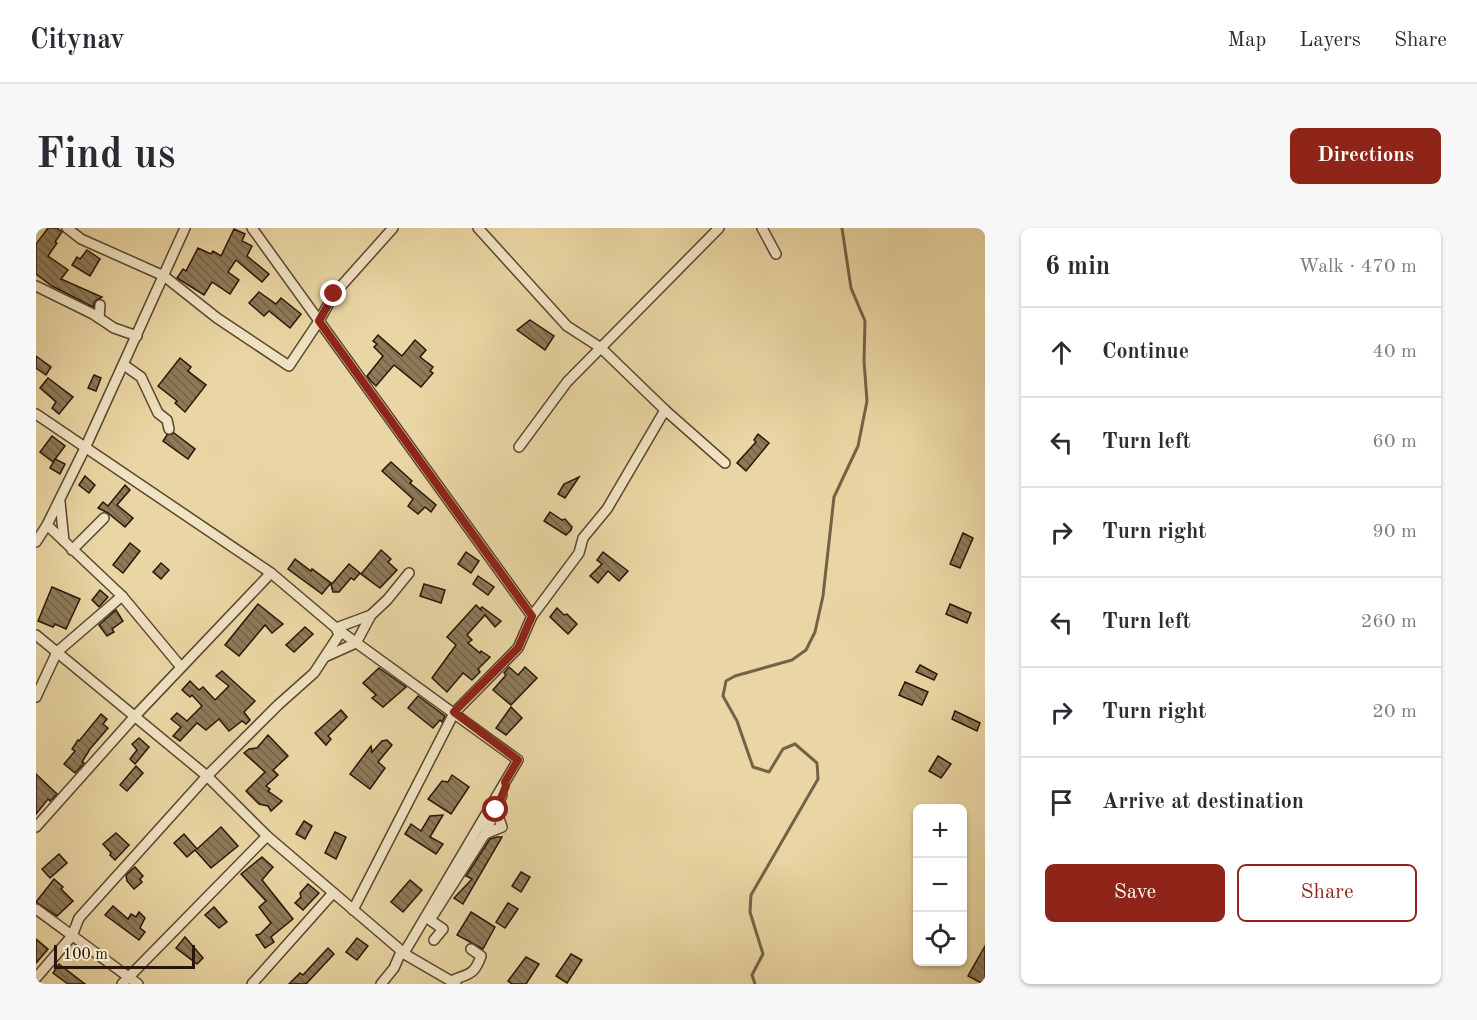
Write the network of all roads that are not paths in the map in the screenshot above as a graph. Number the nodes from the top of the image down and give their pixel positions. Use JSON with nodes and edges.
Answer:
{"nodes":[{"id":1,"x":67,"y":228,"type":"edge"},
{"id":2,"x":185,"y":228,"type":"edge"},
{"id":3,"x":252,"y":228,"type":"edge"},
{"id":4,"x":393,"y":228,"type":"edge"},
{"id":5,"x":478,"y":228,"type":"edge"},
{"id":6,"x":719,"y":228,"type":"edge"},
{"id":7,"x":762,"y":228,"type":"edge"},
{"id":8,"x":776,"y":254,"type":"dead end"},
{"id":9,"x":164,"y":276,"type":"junction"},
{"id":10,"x":36,"y":286,"type":"edge"},
{"id":11,"x":100,"y":305,"type":"dead end"},
{"id":12,"x":99,"y":318,"type":"junction"},
{"id":13,"x":319,"y":321,"type":"junction"},
{"id":14,"x":137,"y":336,"type":"junction"},
{"id":15,"x":601,"y":348,"type":"junction"},
{"id":16,"x":124,"y":365,"type":"junction"},
{"id":17,"x":665,"y":410,"type":"junction"},
{"id":18,"x":36,"y":414,"type":"edge"},
{"id":19,"x":169,"y":429,"type":"dead end"},
{"id":20,"x":86,"y":446,"type":"junction"},
{"id":21,"x":519,"y":447,"type":"dead end"},
{"id":22,"x":725,"y":463,"type":"dead end"},
{"id":23,"x":60,"y":500,"type":"junction"},
{"id":24,"x":104,"y":519,"type":"dead end"},
{"id":25,"x":46,"y":525,"type":"junction"},
{"id":26,"x":64,"y":541,"type":"junction"},
{"id":27,"x":36,"y":542,"type":"edge"},
{"id":28,"x":72,"y":550,"type":"junction"},
{"id":29,"x":271,"y":573,"type":"junction"},
{"id":30,"x":409,"y":573,"type":"dead end"},
{"id":31,"x":122,"y":596,"type":"junction"},
{"id":32,"x":371,"y":615,"type":"junction"},
{"id":33,"x":532,"y":616,"type":"junction"},
{"id":34,"x":336,"y":628,"type":"junction"},
{"id":35,"x":39,"y":639,"type":"edge"},
{"id":36,"x":356,"y":643,"type":"junction"},
{"id":37,"x":57,"y":652,"type":"junction"},
{"id":38,"x":325,"y":656,"type":"junction"},
{"id":39,"x":181,"y":668,"type":"junction"},
{"id":40,"x":36,"y":697,"type":"edge"},
{"id":41,"x":454,"y":712,"type":"junction"},
{"id":42,"x":136,"y":715,"type":"junction"},
{"id":43,"x":207,"y":776,"type":"junction"},
{"id":44,"x":505,"y":782,"type":"junction"},
{"id":45,"x":36,"y":827,"type":"edge"},
{"id":46,"x":267,"y":836,"type":"junction"},
{"id":47,"x":333,"y":893,"type":"junction"},
{"id":48,"x":36,"y":909,"type":"edge"},
{"id":49,"x":353,"y":910,"type":"junction"},
{"id":50,"x":72,"y":936,"type":"junction"},
{"id":51,"x":434,"y":940,"type":"dead end"},
{"id":52,"x":471,"y":949,"type":"dead end"},
{"id":53,"x":402,"y":952,"type":"junction"},
{"id":54,"x":36,"y":978,"type":"edge"},
{"id":55,"x":125,"y":980,"type":"edge"},
{"id":56,"x":454,"y":983,"type":"edge"},
{"id":57,"x":138,"y":984,"type":"edge"},
{"id":58,"x":252,"y":984,"type":"edge"},
{"id":59,"x":381,"y":984,"type":"edge"}],
"edges":[{"from":1,"to":9,"type":"street"},
{"from":2,"to":9,"type":"street"},
{"from":3,"to":13,"type":"street"},
{"from":4,"to":13,"type":"street"},
{"from":5,"to":15,"type":"street"},
{"from":6,"to":15,"type":"street"},
{"from":7,"to":8,"type":"street"},
{"from":9,"to":13,"type":"street"},
{"from":9,"to":14,"type":"street"},
{"from":10,"to":12,"type":"street"},
{"from":11,"to":12,"type":"street"},
{"from":12,"to":14,"type":"street"},
{"from":13,"to":33,"type":"street"},
{"from":14,"to":16,"type":"street"},
{"from":15,"to":17,"type":"street"},
{"from":15,"to":21,"type":"street"},
{"from":16,"to":19,"type":"street"},
{"from":16,"to":20,"type":"street"},
{"from":17,"to":22,"type":"street"},
{"from":17,"to":33,"type":"street"},
{"from":18,"to":20,"type":"street"},
{"from":20,"to":23,"type":"street"},
{"from":20,"to":29,"type":"street"},
{"from":23,"to":25,"type":"street"},
{"from":23,"to":26,"type":"street"},
{"from":24,"to":28,"type":"street"},
{"from":25,"to":26,"type":"street"},
{"from":25,"to":27,"type":"street"},
{"from":26,"to":28,"type":"street"},
{"from":28,"to":31,"type":"street"},
{"from":29,"to":34,"type":"street"},
{"from":29,"to":39,"type":"street"},
{"from":30,"to":32,"type":"street"},
{"from":31,"to":37,"type":"street"},
{"from":31,"to":39,"type":"street"},
{"from":32,"to":34,"type":"street"},
{"from":32,"to":36,"type":"street"},
{"from":33,"to":41,"type":"street"},
{"from":34,"to":36,"type":"street"},
{"from":34,"to":38,"type":"street"},
{"from":35,"to":37,"type":"street"},
{"from":36,"to":38,"type":"street"},
{"from":36,"to":41,"type":"street"},
{"from":37,"to":40,"type":"street"},
{"from":37,"to":42,"type":"street"},
{"from":38,"to":43,"type":"street"},
{"from":39,"to":42,"type":"street"},
{"from":41,"to":44,"type":"street"},
{"from":41,"to":49,"type":"street"},
{"from":42,"to":43,"type":"street"},
{"from":42,"to":45,"type":"street"},
{"from":43,"to":46,"type":"street"},
{"from":43,"to":50,"type":"street"},
{"from":44,"to":51,"type":"street"},
{"from":44,"to":53,"type":"street"},
{"from":46,"to":47,"type":"street"},
{"from":46,"to":55,"type":"street"},
{"from":47,"to":49,"type":"street"},
{"from":47,"to":58,"type":"street"},
{"from":48,"to":50,"type":"street"},
{"from":49,"to":53,"type":"street"},
{"from":50,"to":54,"type":"street"},
{"from":50,"to":55,"type":"street"},
{"from":52,"to":56,"type":"street"},
{"from":53,"to":56,"type":"street"},
{"from":53,"to":59,"type":"street"},
{"from":55,"to":57,"type":"street"}]}
